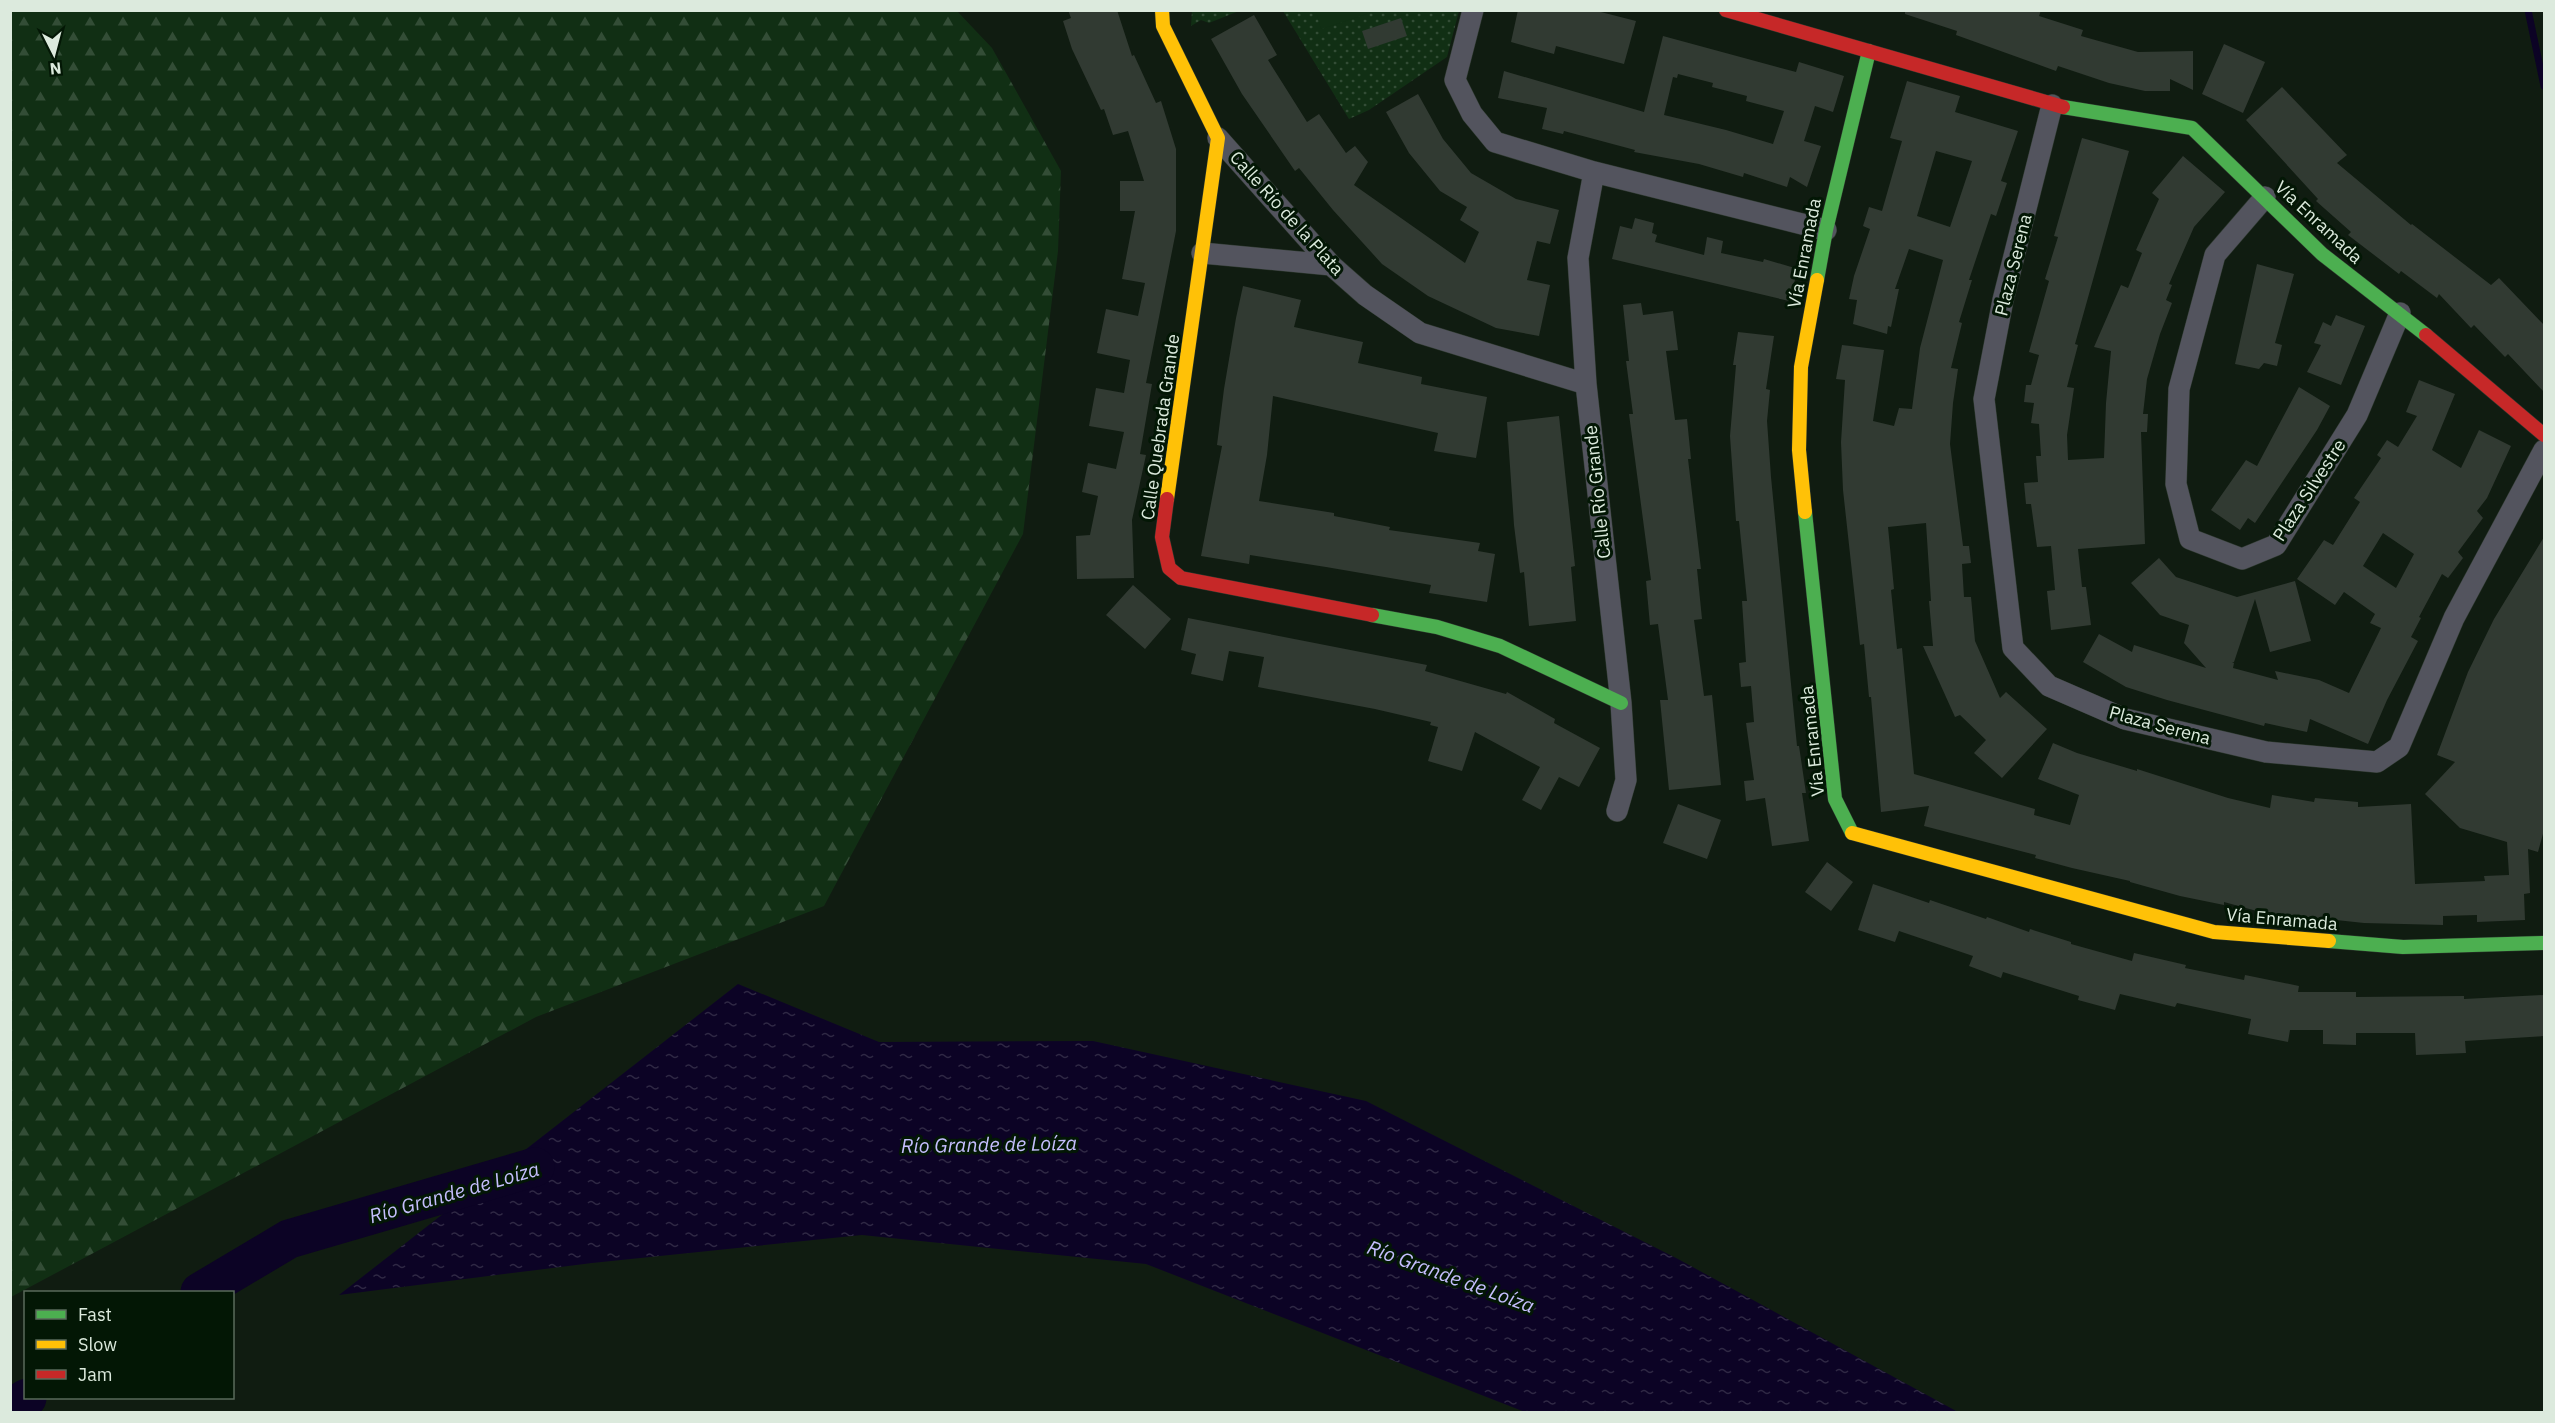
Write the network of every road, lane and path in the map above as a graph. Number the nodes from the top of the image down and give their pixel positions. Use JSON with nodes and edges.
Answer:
{"nodes":[{"id":1,"x":1161,"y":10,"type":"edge"},
{"id":2,"x":1473,"y":10,"type":"edge"},
{"id":3,"x":1726,"y":10,"type":"edge"},
{"id":4,"x":1869,"y":51,"type":"junction"},
{"id":5,"x":2052,"y":105,"type":"junction"},
{"id":6,"x":1218,"y":138,"type":"junction"},
{"id":7,"x":1594,"y":172,"type":"junction"},
{"id":8,"x":2265,"y":197,"type":"junction"},
{"id":9,"x":1826,"y":230,"type":"junction"},
{"id":10,"x":1202,"y":253,"type":"junction"},
{"id":11,"x":1330,"y":265,"type":"junction"},
{"id":12,"x":2400,"y":313,"type":"junction"},
{"id":13,"x":1586,"y":384,"type":"junction"},
{"id":14,"x":2544,"y":435,"type":"edge"},
{"id":15,"x":2544,"y":450,"type":"edge"},
{"id":16,"x":1621,"y":703,"type":"junction"},
{"id":17,"x":1617,"y":811,"type":"dead end"},
{"id":18,"x":2544,"y":941,"type":"edge"}],
"edges":[{"from":1,"to":6,"type":"street"},
{"from":2,"to":7,"type":"street"},
{"from":3,"to":4,"type":"street","name":"Vía Enramada"},
{"from":4,"to":5,"type":"street","name":"Vía Enramada"},
{"from":4,"to":9,"type":"street","name":"Vía Enramada"},
{"from":5,"to":8,"type":"street","name":"Vía Enramada"},
{"from":5,"to":15,"type":"street","name":"Plaza Serena"},
{"from":6,"to":10,"type":"street","name":"Calle Quebrada Grande"},
{"from":6,"to":11,"type":"street","name":"Calle Río de la Plata"},
{"from":7,"to":9,"type":"street"},
{"from":7,"to":13,"type":"street","name":"Calle Río Grande"},
{"from":8,"to":12,"type":"street","name":"Vía Enramada"},
{"from":8,"to":12,"type":"street","name":"Plaza Silvestre"},
{"from":9,"to":18,"type":"street","name":"Vía Enramada"},
{"from":10,"to":11,"type":"street"},
{"from":10,"to":16,"type":"street","name":"Calle Quebrada Grande"},
{"from":11,"to":13,"type":"street","name":"Calle Río de la Plata"},
{"from":12,"to":14,"type":"street","name":"Vía Enramada"},
{"from":13,"to":16,"type":"street","name":"Calle Río Grande"},
{"from":16,"to":17,"type":"street","name":"Calle Río Grande"}]}
